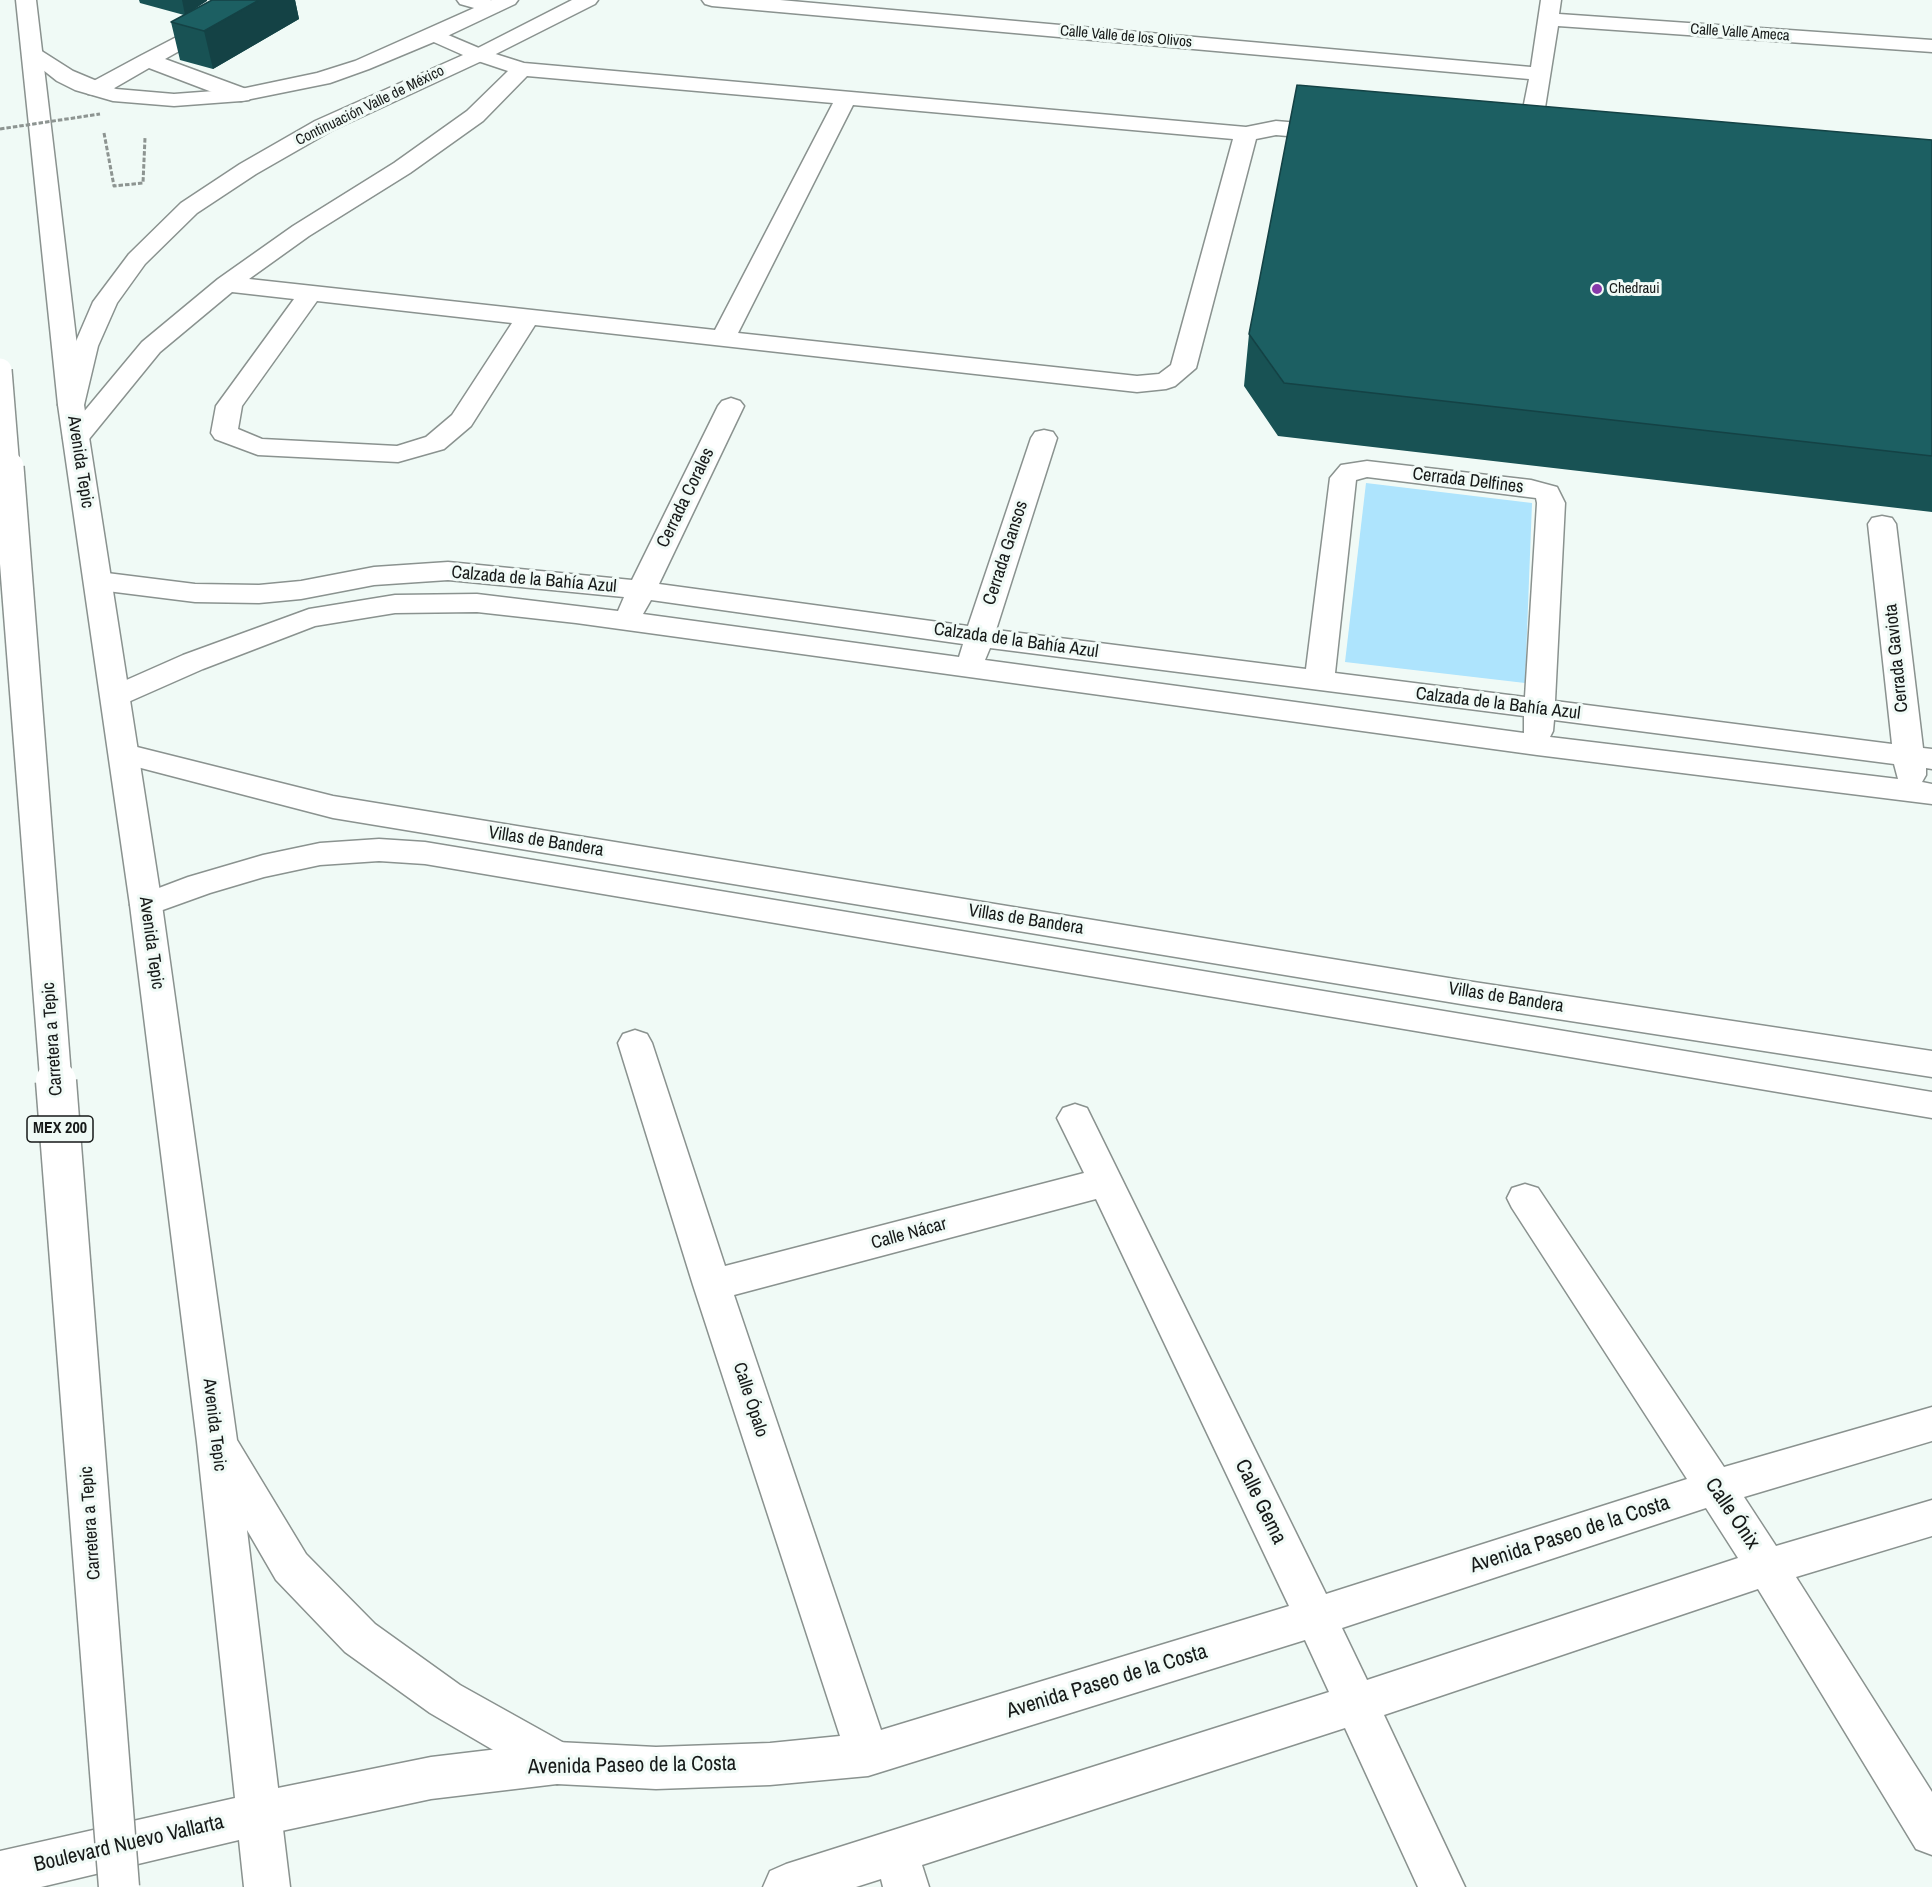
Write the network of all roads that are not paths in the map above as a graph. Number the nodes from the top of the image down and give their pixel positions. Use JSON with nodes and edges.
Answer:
{"nodes":[{"id":1,"x":26,"y":0,"type":"edge"},
{"id":2,"x":467,"y":0,"type":"edge"},
{"id":3,"x":588,"y":0,"type":"edge"},
{"id":4,"x":712,"y":0,"type":"edge"},
{"id":5,"x":500,"y":4,"type":"edge"},
{"id":6,"x":1550,"y":10,"type":"edge"},
{"id":7,"x":233,"y":12,"type":"edge"},
{"id":8,"x":434,"y":35,"type":"junction"},
{"id":9,"x":1932,"y":46,"type":"edge"},
{"id":10,"x":33,"y":54,"type":"junction"},
{"id":11,"x":479,"y":55,"type":"junction"},
{"id":12,"x":147,"y":60,"type":"junction"},
{"id":13,"x":522,"y":69,"type":"junction"},
{"id":14,"x":1541,"y":74,"type":"junction"},
{"id":15,"x":96,"y":89,"type":"junction"},
{"id":16,"x":241,"y":95,"type":"junction"},
{"id":17,"x":846,"y":98,"type":"junction"},
{"id":18,"x":1533,"y":114,"type":"edge"},
{"id":19,"x":1246,"y":134,"type":"junction"},
{"id":20,"x":1360,"y":135,"type":"edge"},
{"id":21,"x":227,"y":284,"type":"junction"},
{"id":22,"x":311,"y":292,"type":"junction"},
{"id":23,"x":529,"y":316,"type":"junction"},
{"id":24,"x":723,"y":338,"type":"junction"},
{"id":25,"x":0,"y":370,"type":"edge"},
{"id":26,"x":71,"y":405,"type":"junction"},
{"id":27,"x":731,"y":406,"type":"dead end"},
{"id":28,"x":76,"y":438,"type":"junction"},
{"id":29,"x":1044,"y":438,"type":"dead end"},
{"id":30,"x":1882,"y":524,"type":"dead end"},
{"id":31,"x":99,"y":581,"type":"junction"},
{"id":32,"x":641,"y":590,"type":"junction"},
{"id":33,"x":305,"y":604,"type":"junction"},
{"id":34,"x":627,"y":621,"type":"junction"},
{"id":35,"x":979,"y":637,"type":"junction"},
{"id":36,"x":968,"y":669,"type":"junction"},
{"id":37,"x":1319,"y":681,"type":"junction"},
{"id":38,"x":116,"y":696,"type":"junction"},
{"id":39,"x":1540,"y":709,"type":"junction"},
{"id":40,"x":1537,"y":745,"type":"junction"},
{"id":41,"x":125,"y":754,"type":"junction"},
{"id":42,"x":1920,"y":757,"type":"edge"},
{"id":43,"x":1922,"y":793,"type":"edge"},
{"id":44,"x":333,"y":807,"type":"junction"},
{"id":45,"x":320,"y":854,"type":"junction"},
{"id":46,"x":146,"y":905,"type":"junction"},
{"id":47,"x":1467,"y":993,"type":"junction"},
{"id":48,"x":1463,"y":1028,"type":"junction"},
{"id":49,"x":635,"y":1043,"type":"dead end"},
{"id":50,"x":1932,"y":1064,"type":"edge"},
{"id":51,"x":1932,"y":1105,"type":"edge"},
{"id":52,"x":1075,"y":1118,"type":"dead end"},
{"id":53,"x":1106,"y":1182,"type":"junction"},
{"id":54,"x":1526,"y":1198,"type":"dead end"},
{"id":55,"x":712,"y":1286,"type":"junction"},
{"id":56,"x":1932,"y":1424,"type":"edge"},
{"id":57,"x":217,"y":1442,"type":"junction"},
{"id":58,"x":1714,"y":1488,"type":"junction"},
{"id":59,"x":1932,"y":1518,"type":"edge"},
{"id":60,"x":1767,"y":1567,"type":"junction"},
{"id":61,"x":1316,"y":1617,"type":"junction"},
{"id":62,"x":1355,"y":1704,"type":"junction"},
{"id":63,"x":868,"y":1755,"type":"junction"},
{"id":64,"x":557,"y":1763,"type":"junction"},
{"id":65,"x":258,"y":1814,"type":"junction"},
{"id":66,"x":1932,"y":1833,"type":"edge"},
{"id":67,"x":901,"y":1870,"type":"edge"},
{"id":68,"x":0,"y":1874,"type":"edge"},
{"id":69,"x":119,"y":1887,"type":"edge"},
{"id":70,"x":267,"y":1887,"type":"edge"},
{"id":71,"x":786,"y":1887,"type":"edge"},
{"id":72,"x":1442,"y":1887,"type":"edge"}],
"edges":[{"from":1,"to":10,"type":"main road","name":"Avenida Tepic"},
{"from":2,"to":5,"type":"main road"},
{"from":3,"to":11,"type":"main road","name":"Continuación Valle de México"},
{"from":4,"to":14,"type":"main road","name":"Calle Valle de los Olivos"},
{"from":5,"to":8,"type":"main road","name":"Continuación Valle de México"},
{"from":6,"to":9,"type":"main road","name":"Calle Valle Ameca"},
{"from":6,"to":14,"type":"main road"},
{"from":7,"to":12,"type":"main road"},
{"from":8,"to":11,"type":"main road"},
{"from":8,"to":16,"type":"main road","name":"Continuación Valle de México"},
{"from":10,"to":15,"type":"main road","name":"Continuación Valle de México"},
{"from":10,"to":26,"type":"main road","name":"Avenida Tepic"},
{"from":11,"to":13,"type":"main road"},
{"from":11,"to":26,"type":"main road","name":"Continuación Valle de México"},
{"from":12,"to":15,"type":"main road"},
{"from":12,"to":16,"type":"main road"},
{"from":13,"to":17,"type":"main road"},
{"from":13,"to":21,"type":"main road"},
{"from":14,"to":18,"type":"main road"},
{"from":15,"to":16,"type":"main road","name":"Continuación Valle de México"},
{"from":17,"to":19,"type":"main road"},
{"from":17,"to":24,"type":"main road"},
{"from":19,"to":20,"type":"main road"},
{"from":19,"to":24,"type":"main road"},
{"from":21,"to":22,"type":"main road"},
{"from":21,"to":28,"type":"main road"},
{"from":22,"to":23,"type":"main road"},
{"from":22,"to":23,"type":"main road"},
{"from":23,"to":24,"type":"main road"},
{"from":25,"to":69,"type":"main road","name":"Carretera a Tepic","number":"MEX 200","bridge":true},
{"from":26,"to":28,"type":"main road","name":"Avenida Tepic"},
{"from":27,"to":32,"type":"main road","name":"Cerrada Corales"},
{"from":28,"to":31,"type":"main road","name":"Avenida Tepic"},
{"from":29,"to":35,"type":"main road","name":"Cerrada Gansos"},
{"from":30,"to":42,"type":"main road","name":"Cerrada Gaviota"},
{"from":31,"to":33,"type":"main road","name":"Calzada de la Bahía Azul"},
{"from":31,"to":38,"type":"main road","name":"Avenida Tepic"},
{"from":32,"to":33,"type":"main road","name":"Calzada de la Bahía Azul"},
{"from":32,"to":34,"type":"main road","name":"Cerrada Corales"},
{"from":32,"to":35,"type":"main road","name":"Calzada de la Bahía Azul"},
{"from":33,"to":34,"type":"main road","name":"Calzada de la Bahía Azul"},
{"from":33,"to":38,"type":"main road","name":"Calzada de la Bahía Azul"},
{"from":34,"to":36,"type":"main road","name":"Calzada de la Bahía Azul"},
{"from":35,"to":36,"type":"main road","name":"Cerrada Gansos"},
{"from":35,"to":37,"type":"main road","name":"Calzada de la Bahía Azul"},
{"from":36,"to":40,"type":"main road","name":"Calzada de la Bahía Azul"},
{"from":37,"to":39,"type":"main road","name":"Calzada de la Bahía Azul"},
{"from":37,"to":39,"type":"main road","name":"Cerrada Delfines"},
{"from":38,"to":41,"type":"main road","name":"Avenida Tepic"},
{"from":39,"to":40,"type":"main road","name":"Cerrada Delfines"},
{"from":39,"to":42,"type":"main road","name":"Calzada de la Bahía Azul"},
{"from":40,"to":43,"type":"main road","name":"Calzada de la Bahía Azul"},
{"from":41,"to":44,"type":"main road","name":"Villas de Bandera"},
{"from":41,"to":46,"type":"main road","name":"Avenida Tepic"},
{"from":42,"to":43,"type":"main road","name":"Cerrada Gaviota"},
{"from":44,"to":45,"type":"main road"},
{"from":44,"to":47,"type":"main road","name":"Villas de Bandera"},
{"from":45,"to":46,"type":"main road","name":"Villas de Bandera"},
{"from":45,"to":48,"type":"main road","name":"Villas de Bandera"},
{"from":46,"to":57,"type":"main road","name":"Avenida Tepic"},
{"from":47,"to":48,"type":"main road"},
{"from":47,"to":50,"type":"main road","name":"Villas de Bandera"},
{"from":48,"to":51,"type":"main road","name":"Villas de Bandera"},
{"from":49,"to":55,"type":"main road","name":"Calle Ópalo"},
{"from":52,"to":53,"type":"main road","name":"Calle Gema"},
{"from":53,"to":55,"type":"main road","name":"Calle Nácar"},
{"from":53,"to":61,"type":"main road","name":"Calle Gema"},
{"from":54,"to":58,"type":"main road","name":"Calle Ónix"},
{"from":55,"to":63,"type":"main road","name":"Calle Ópalo"},
{"from":56,"to":58,"type":"main road","name":"Avenida Paseo de la Costa"},
{"from":57,"to":64,"type":"main road"},
{"from":57,"to":65,"type":"main road","name":"Avenida Tepic"},
{"from":58,"to":60,"type":"main road","name":"Calle Ónix"},
{"from":58,"to":61,"type":"main road","name":"Avenida Paseo de la Costa"},
{"from":59,"to":60,"type":"main road"},
{"from":60,"to":62,"type":"main road"},
{"from":60,"to":66,"type":"main road","name":"Calle Ónix"},
{"from":61,"to":62,"type":"main road","name":"Calle Gema"},
{"from":61,"to":63,"type":"main road","name":"Avenida Paseo de la Costa"},
{"from":62,"to":67,"type":"main road"},
{"from":62,"to":72,"type":"main road","name":"Calle Gema"},
{"from":63,"to":64,"type":"main road","name":"Avenida Paseo de la Costa"},
{"from":64,"to":65,"type":"main road","name":"Avenida Paseo de la Costa"},
{"from":65,"to":68,"type":"main road","name":"Boulevard Nuevo Vallarta"},
{"from":65,"to":70,"type":"main road","name":"Avenida Tepic"},
{"from":67,"to":71,"type":"main road"}]}
